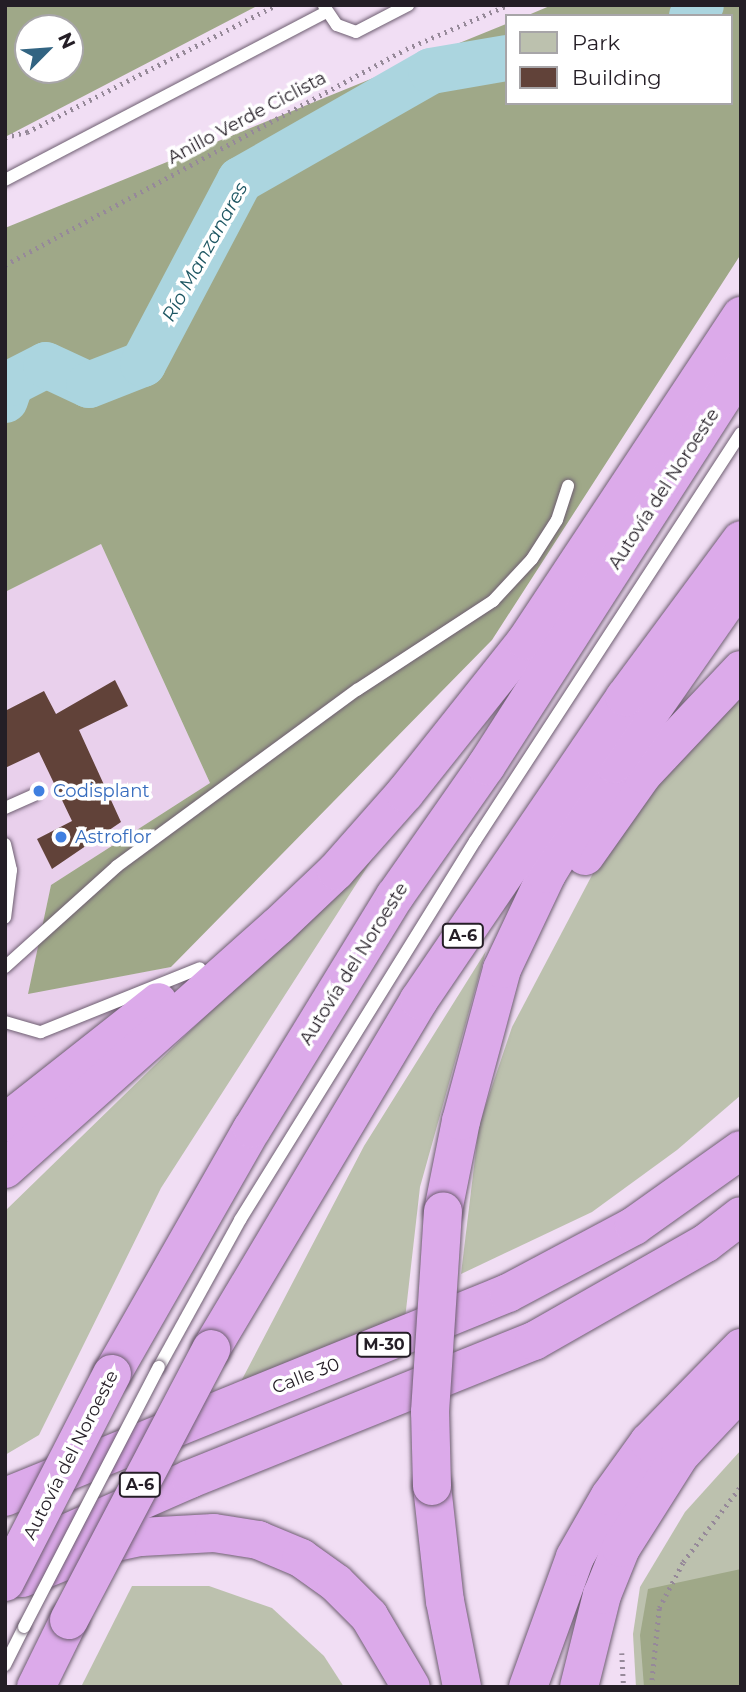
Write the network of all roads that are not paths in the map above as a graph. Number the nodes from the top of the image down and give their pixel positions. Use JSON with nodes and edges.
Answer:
{"nodes":[{"id":1,"x":408,"y":5,"type":"edge"},
{"id":2,"x":325,"y":9,"type":"edge"},
{"id":3,"x":5,"y":180,"type":"edge"},
{"id":4,"x":741,"y":316,"type":"edge"},
{"id":5,"x":741,"y":369,"type":"edge"},
{"id":6,"x":741,"y":433,"type":"edge"},
{"id":7,"x":568,"y":486,"type":"dead end"},
{"id":8,"x":741,"y":540,"type":"edge"},
{"id":9,"x":741,"y":581,"type":"edge"},
{"id":10,"x":555,"y":592,"type":"junction"},
{"id":11,"x":741,"y":670,"type":"edge"},
{"id":12,"x":34,"y":795,"type":"dead end"},
{"id":13,"x":5,"y":808,"type":"edge"},
{"id":14,"x":5,"y":844,"type":"edge"},
{"id":15,"x":5,"y":918,"type":"edge"},
{"id":16,"x":5,"y":967,"type":"edge"},
{"id":17,"x":200,"y":968,"type":"junction"},
{"id":18,"x":5,"y":1022,"type":"edge"},
{"id":19,"x":482,"y":1045,"type":"junction"},
{"id":20,"x":5,"y":1124,"type":"edge"},
{"id":21,"x":42,"y":1139,"type":"junction"},
{"id":22,"x":741,"y":1150,"type":"edge"},
{"id":23,"x":5,"y":1169,"type":"edge"},
{"id":24,"x":5,"y":1177,"type":"edge"},
{"id":25,"x":741,"y":1216,"type":"edge"},
{"id":26,"x":741,"y":1348,"type":"edge"},
{"id":27,"x":741,"y":1390,"type":"edge"},
{"id":28,"x":5,"y":1497,"type":"edge"},
{"id":29,"x":5,"y":1560,"type":"edge"},
{"id":30,"x":5,"y":1584,"type":"edge"},
{"id":31,"x":15,"y":1615,"type":"edge"},
{"id":32,"x":5,"y":1665,"type":"edge"},
{"id":33,"x":36,"y":1687,"type":"edge"},
{"id":34,"x":389,"y":1687,"type":"edge"},
{"id":35,"x":411,"y":1687,"type":"edge"},
{"id":36,"x":462,"y":1687,"type":"edge"},
{"id":37,"x":528,"y":1687,"type":"edge"},
{"id":38,"x":579,"y":1687,"type":"edge"}],
"edges":[{"from":1,"to":2,"type":"lane"},
{"from":2,"to":3,"type":"lane"},
{"from":4,"to":10,"type":"highway"},
{"from":5,"to":30,"type":"highway","name":"Autovía del Noroeste","bridge":true},
{"from":6,"to":31,"type":"lane","bridge":true},
{"from":7,"to":16,"type":"lane"},
{"from":8,"to":33,"type":"highway","number":"A-6","bridge":true},
{"from":9,"to":19,"type":"highway"},
{"from":10,"to":17,"type":"highway"},
{"from":10,"to":21,"type":"highway"},
{"from":11,"to":19,"type":"highway"},
{"from":12,"to":13,"type":"lane"},
{"from":14,"to":15,"type":"lane"},
{"from":17,"to":18,"type":"lane"},
{"from":17,"to":20,"type":"highway"},
{"from":19,"to":36,"type":"highway","bridge":true},
{"from":21,"to":23,"type":"highway"},
{"from":21,"to":24,"type":"highway"},
{"from":22,"to":28,"type":"highway","name":"Calle 30","number":"M-30"},
{"from":25,"to":29,"type":"highway"},
{"from":26,"to":37,"type":"highway"},
{"from":27,"to":38,"type":"highway"},
{"from":30,"to":35,"type":"highway"},
{"from":31,"to":32,"type":"lane"},
{"from":31,"to":34,"type":"highway"}]}
